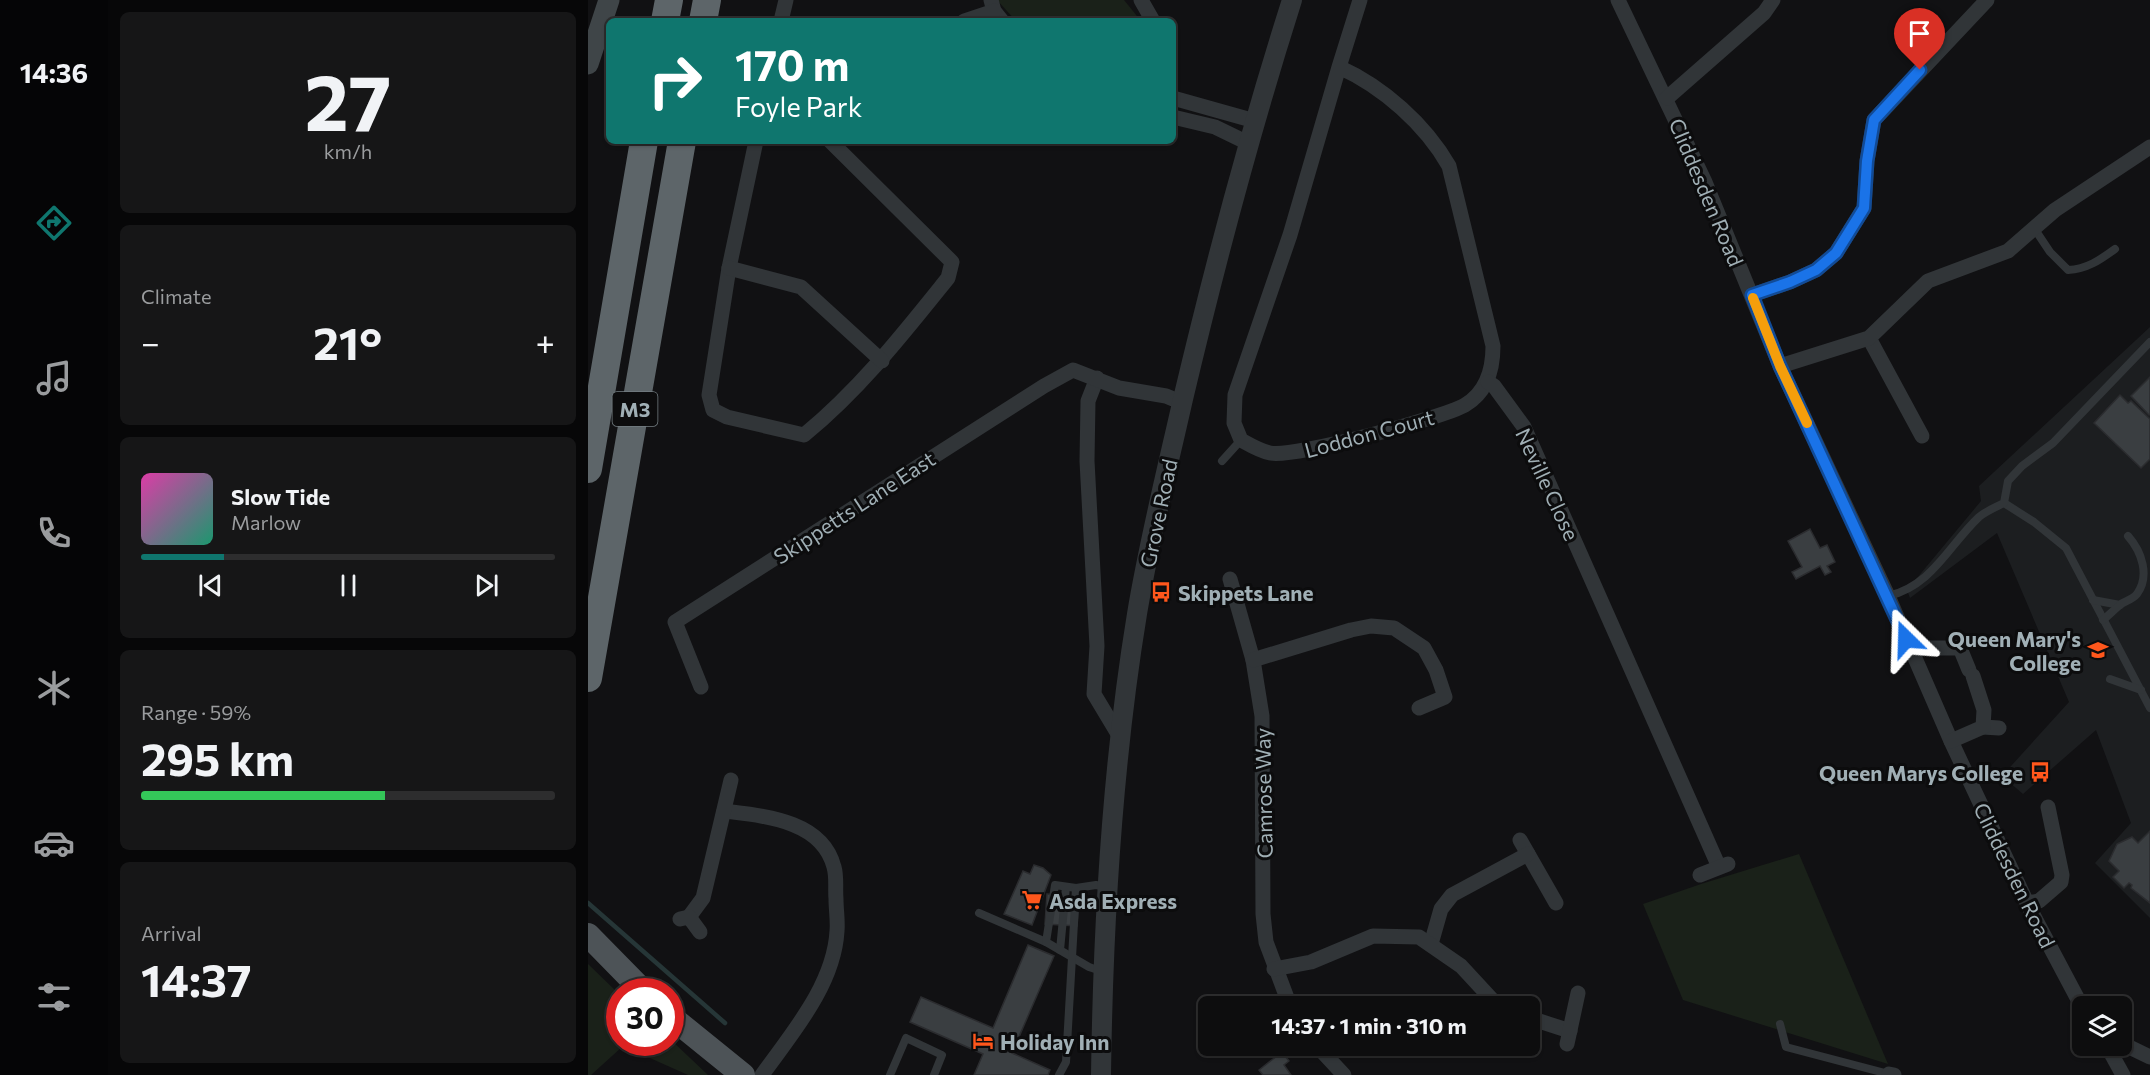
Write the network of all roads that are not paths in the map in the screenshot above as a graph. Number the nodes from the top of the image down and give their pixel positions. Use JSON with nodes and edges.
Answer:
{"nodes":[{"id":1,"x":609,"y":0,"type":"edge"},
{"id":2,"x":669,"y":0,"type":"edge"},
{"id":3,"x":707,"y":0,"type":"edge"},
{"id":4,"x":786,"y":0,"type":"edge"},
{"id":5,"x":1141,"y":0,"type":"edge"},
{"id":6,"x":1292,"y":0,"type":"edge"},
{"id":7,"x":1360,"y":0,"type":"edge"},
{"id":8,"x":1618,"y":0,"type":"edge"},
{"id":9,"x":1773,"y":0,"type":"edge"},
{"id":10,"x":1987,"y":0,"type":"edge"},
{"id":11,"x":996,"y":11,"type":"edge"},
{"id":12,"x":666,"y":18,"type":"edge"},
{"id":13,"x":704,"y":18,"type":"edge"},
{"id":14,"x":782,"y":18,"type":"edge"},
{"id":15,"x":974,"y":18,"type":"edge"},
{"id":16,"x":1151,"y":18,"type":"edge"},
{"id":17,"x":588,"y":64,"type":"edge"},
{"id":18,"x":1339,"y":67,"type":"junction"},
{"id":19,"x":1667,"y":98,"type":"junction"},
{"id":20,"x":1176,"y":99,"type":"edge"},
{"id":21,"x":1176,"y":118,"type":"edge"},
{"id":22,"x":1255,"y":121,"type":"junction"},
{"id":23,"x":1248,"y":143,"type":"junction"},
{"id":24,"x":643,"y":144,"type":"edge"},
{"id":25,"x":681,"y":144,"type":"edge"},
{"id":26,"x":755,"y":144,"type":"edge"},
{"id":27,"x":833,"y":144,"type":"edge"},
{"id":28,"x":2150,"y":147,"type":"edge"},
{"id":29,"x":2034,"y":228,"type":"junction"},
{"id":30,"x":2115,"y":249,"type":"dead end"},
{"id":31,"x":729,"y":268,"type":"junction"},
{"id":32,"x":1752,"y":295,"type":"junction"},
{"id":33,"x":1869,"y":338,"type":"junction"},
{"id":34,"x":2150,"y":342,"type":"edge"},
{"id":35,"x":882,"y":361,"type":"junction"},
{"id":36,"x":1780,"y":366,"type":"junction"},
{"id":37,"x":1096,"y":378,"type":"junction"},
{"id":38,"x":1488,"y":382,"type":"junction"},
{"id":39,"x":1182,"y":403,"type":"junction"},
{"id":40,"x":1922,"y":436,"type":"dead end"},
{"id":41,"x":1241,"y":440,"type":"junction"},
{"id":42,"x":1222,"y":461,"type":"dead end"},
{"id":43,"x":588,"y":470,"type":"edge"},
{"id":44,"x":2004,"y":503,"type":"junction"},
{"id":45,"x":2128,"y":536,"type":"dead end"},
{"id":46,"x":1230,"y":579,"type":"dead end"},
{"id":47,"x":1888,"y":596,"type":"junction"},
{"id":48,"x":2093,"y":600,"type":"junction"},
{"id":49,"x":2120,"y":604,"type":"junction"},
{"id":50,"x":2103,"y":620,"type":"junction"},
{"id":51,"x":1911,"y":648,"type":"junction"},
{"id":52,"x":1253,"y":660,"type":"junction"},
{"id":53,"x":588,"y":678,"type":"edge"},
{"id":54,"x":2110,"y":679,"type":"dead end"},
{"id":55,"x":701,"y":687,"type":"dead end"},
{"id":56,"x":2141,"y":690,"type":"junction"},
{"id":57,"x":1419,"y":708,"type":"dead end"},
{"id":58,"x":2150,"y":708,"type":"edge"},
{"id":59,"x":1983,"y":727,"type":"junction"},
{"id":60,"x":1999,"y":728,"type":"dead end"},
{"id":61,"x":1121,"y":739,"type":"junction"},
{"id":62,"x":1951,"y":741,"type":"junction"},
{"id":63,"x":731,"y":780,"type":"dead end"},
{"id":64,"x":2048,"y":807,"type":"dead end"},
{"id":65,"x":724,"y":811,"type":"junction"},
{"id":66,"x":1520,"y":840,"type":"dead end"},
{"id":67,"x":1528,"y":854,"type":"junction"},
{"id":68,"x":1700,"y":875,"type":"dead end"},
{"id":69,"x":1066,"y":887,"type":"junction"},
{"id":70,"x":1108,"y":887,"type":"junction"},
{"id":71,"x":1076,"y":888,"type":"junction"},
{"id":72,"x":1556,"y":903,"type":"dead end"},
{"id":73,"x":2028,"y":903,"type":"junction"},
{"id":74,"x":979,"y":913,"type":"dead end"},
{"id":75,"x":700,"y":932,"type":"dead end"},
{"id":76,"x":588,"y":935,"type":"edge"},
{"id":77,"x":1046,"y":942,"type":"junction"},
{"id":78,"x":1431,"y":944,"type":"junction"},
{"id":79,"x":1060,"y":950,"type":"junction"},
{"id":80,"x":1071,"y":956,"type":"junction"},
{"id":81,"x":1275,"y":969,"type":"junction"},
{"id":82,"x":1102,"y":972,"type":"junction"},
{"id":83,"x":630,"y":978,"type":"edge"},
{"id":84,"x":1578,"y":993,"type":"dead end"},
{"id":85,"x":1286,"y":996,"type":"edge"},
{"id":86,"x":1489,"y":996,"type":"edge"},
{"id":87,"x":2076,"y":996,"type":"edge"},
{"id":88,"x":1540,"y":1023,"type":"edge"},
{"id":89,"x":1780,"y":1024,"type":"dead end"},
{"id":90,"x":684,"y":1027,"type":"edge"},
{"id":91,"x":2132,"y":1048,"type":"edge"},
{"id":92,"x":1326,"y":1056,"type":"edge"},
{"id":93,"x":2113,"y":1056,"type":"edge"},
{"id":94,"x":2150,"y":1056,"type":"edge"},
{"id":95,"x":1892,"y":1074,"type":"edge"},
{"id":96,"x":743,"y":1075,"type":"edge"},
{"id":97,"x":762,"y":1075,"type":"edge"},
{"id":98,"x":890,"y":1075,"type":"edge"},
{"id":99,"x":934,"y":1075,"type":"edge"},
{"id":100,"x":1059,"y":1075,"type":"edge"},
{"id":101,"x":1101,"y":1075,"type":"edge"},
{"id":102,"x":1344,"y":1075,"type":"edge"},
{"id":103,"x":2123,"y":1075,"type":"edge"}],
"edges":[{"from":1,"to":17,"type":"main road"},
{"from":2,"to":12,"type":"highway"},
{"from":3,"to":13,"type":"highway"},
{"from":4,"to":14,"type":"street"},
{"from":5,"to":16,"type":"street"},
{"from":6,"to":22,"type":"street","name":"Grove Road"},
{"from":7,"to":18,"type":"street"},
{"from":8,"to":19,"type":"street","name":"Cliddesden Road"},
{"from":9,"to":19,"type":"street"},
{"from":10,"to":32,"type":"street"},
{"from":11,"to":15,"type":"street"},
{"from":18,"to":38,"type":"street"},
{"from":18,"to":41,"type":"street"},
{"from":19,"to":32,"type":"street","name":"Cliddesden Road"},
{"from":20,"to":22,"type":"street"},
{"from":21,"to":23,"type":"street"},
{"from":22,"to":23,"type":"street","name":"Grove Road"},
{"from":23,"to":39,"type":"street","name":"Grove Road"},
{"from":24,"to":43,"type":"highway","number":"M3"},
{"from":25,"to":53,"type":"highway","number":"M3"},
{"from":26,"to":31,"type":"street"},
{"from":27,"to":35,"type":"street"},
{"from":28,"to":29,"type":"street"},
{"from":29,"to":30,"type":"lane"},
{"from":29,"to":33,"type":"street"},
{"from":31,"to":35,"type":"street"},
{"from":31,"to":35,"type":"street"},
{"from":32,"to":36,"type":"street","name":"Cliddesden Road"},
{"from":33,"to":36,"type":"street"},
{"from":33,"to":40,"type":"street"},
{"from":34,"to":44,"type":"lane"},
{"from":36,"to":47,"type":"street","name":"Cliddesden Road"},
{"from":37,"to":39,"type":"street","name":"Skippetts Lane East"},
{"from":37,"to":55,"type":"street","name":"Skippetts Lane East"},
{"from":37,"to":61,"type":"street"},
{"from":38,"to":41,"type":"street","name":"Loddon Court"},
{"from":38,"to":68,"type":"street","name":"Neville Close"},
{"from":39,"to":61,"type":"street","name":"Grove Road"},
{"from":41,"to":42,"type":"lane"},
{"from":44,"to":47,"type":"lane"},
{"from":44,"to":48,"type":"lane"},
{"from":45,"to":49,"type":"lane"},
{"from":46,"to":52,"type":"street","name":"Camrose Way"},
{"from":47,"to":51,"type":"street","name":"Cliddesden Road"},
{"from":48,"to":49,"type":"lane"},
{"from":48,"to":50,"type":"lane"},
{"from":49,"to":50,"type":"lane"},
{"from":50,"to":56,"type":"lane"},
{"from":51,"to":59,"type":"street"},
{"from":51,"to":62,"type":"street","name":"Cliddesden Road"},
{"from":52,"to":57,"type":"street"},
{"from":52,"to":81,"type":"street","name":"Camrose Way"},
{"from":54,"to":56,"type":"lane"},
{"from":56,"to":58,"type":"lane"},
{"from":59,"to":60,"type":"street"},
{"from":59,"to":62,"type":"street"},
{"from":61,"to":70,"type":"street","name":"Grove Road"},
{"from":62,"to":73,"type":"street","name":"Cliddesden Road"},
{"from":63,"to":65,"type":"street"},
{"from":64,"to":73,"type":"street"},
{"from":65,"to":75,"type":"street"},
{"from":65,"to":97,"type":"street"},
{"from":66,"to":67,"type":"street"},
{"from":67,"to":72,"type":"street"},
{"from":67,"to":78,"type":"street"},
{"from":69,"to":71,"type":"lane"},
{"from":69,"to":77,"type":"lane"},
{"from":69,"to":79,"type":"lane"},
{"from":70,"to":71,"type":"lane"},
{"from":70,"to":82,"type":"street","name":"Grove Road"},
{"from":71,"to":80,"type":"lane"},
{"from":73,"to":87,"type":"street","name":"Cliddesden Road"},
{"from":74,"to":77,"type":"lane"},
{"from":76,"to":83,"type":"main road"},
{"from":77,"to":79,"type":"lane"},
{"from":78,"to":81,"type":"street"},
{"from":78,"to":86,"type":"street"},
{"from":79,"to":80,"type":"lane"},
{"from":80,"to":82,"type":"lane"},
{"from":80,"to":100,"type":"lane"},
{"from":81,"to":85,"type":"street","name":"Camrose Way"},
{"from":82,"to":101,"type":"street","name":"Grove Road"},
{"from":84,"to":88,"type":"street"},
{"from":89,"to":95,"type":"lane"},
{"from":90,"to":96,"type":"main road"},
{"from":91,"to":94,"type":"street"},
{"from":92,"to":102,"type":"street"},
{"from":93,"to":103,"type":"street"},
{"from":98,"to":99,"type":"lane"}]}
